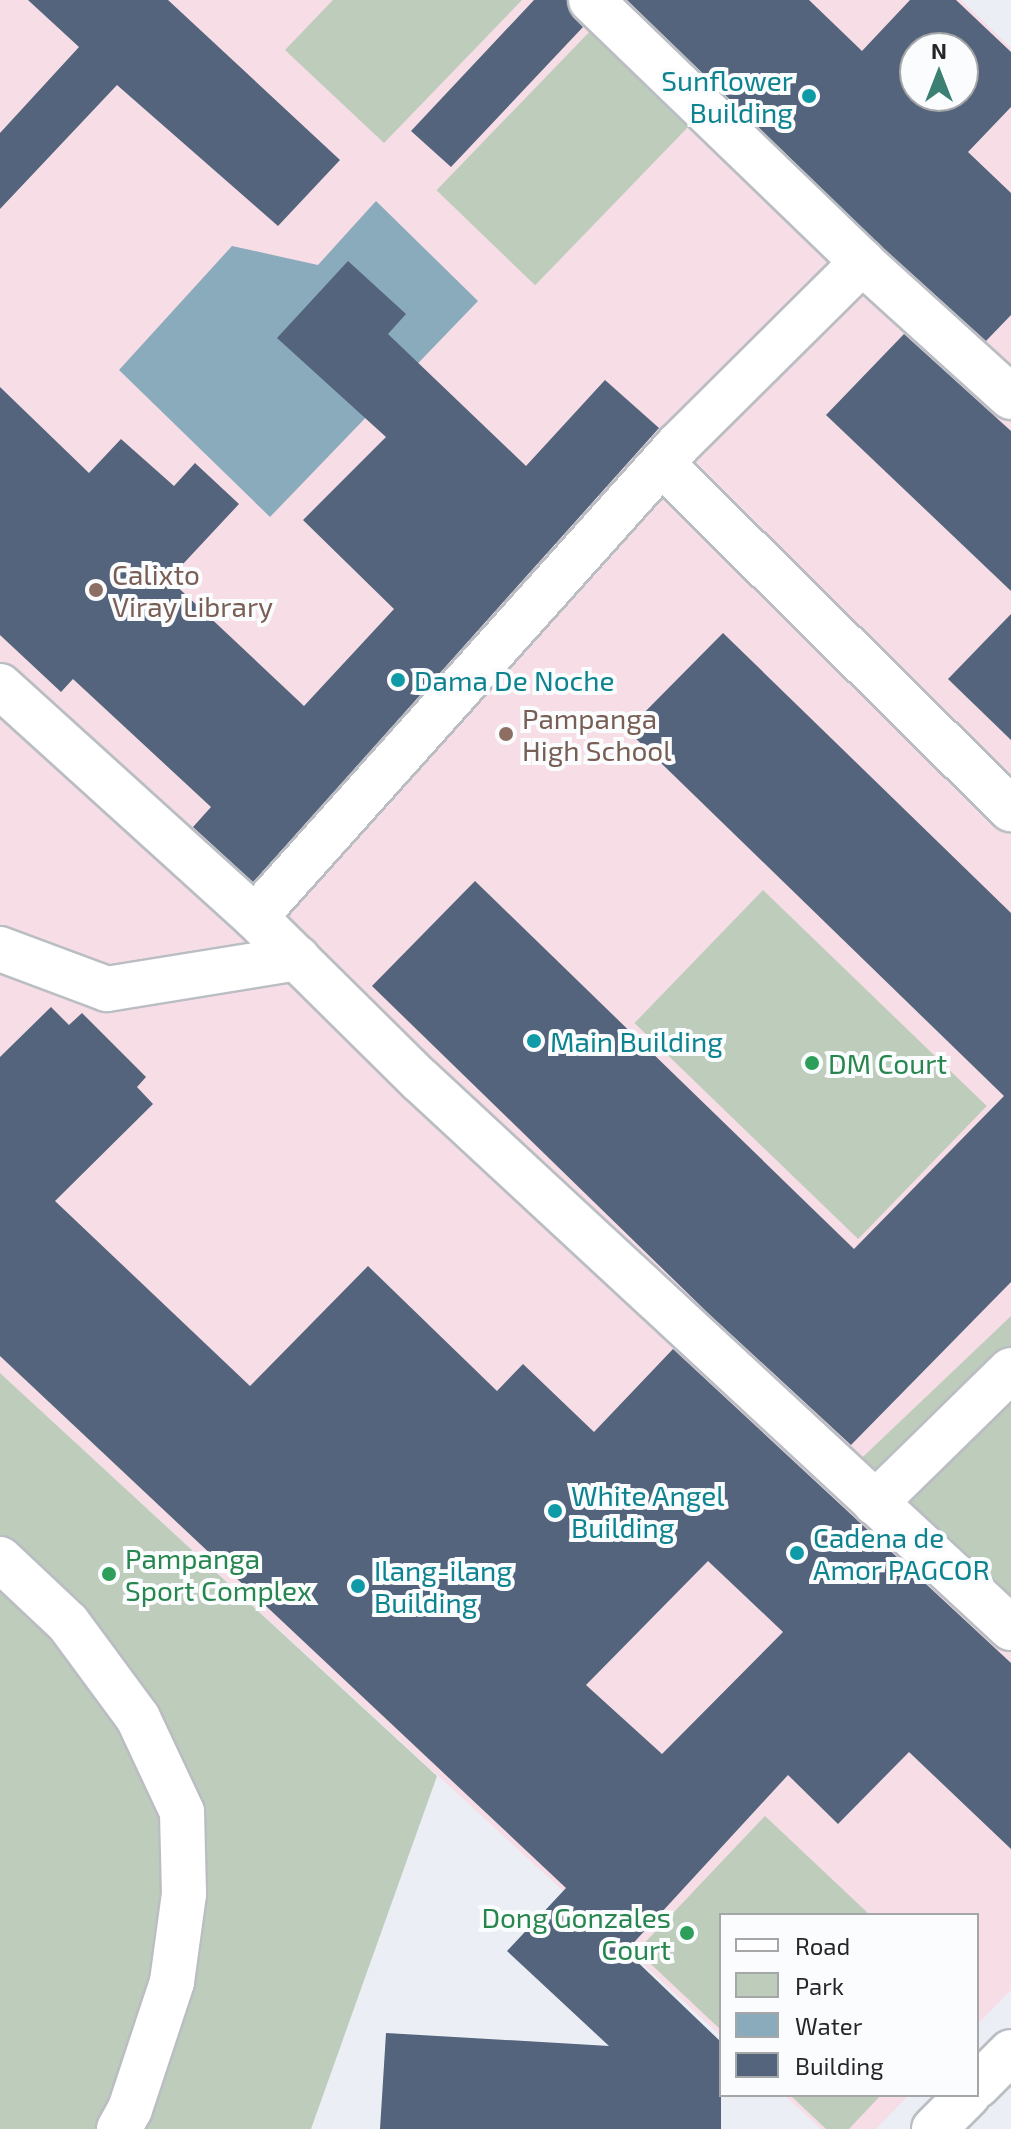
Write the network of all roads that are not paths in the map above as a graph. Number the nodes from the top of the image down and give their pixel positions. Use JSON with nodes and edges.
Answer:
{"nodes":[{"id":1,"x":591,"y":0,"type":"edge"},
{"id":2,"x":862,"y":262,"type":"junction"},
{"id":3,"x":1011,"y":397,"type":"edge"},
{"id":4,"x":662,"y":464,"type":"junction"},
{"id":5,"x":0,"y":686,"type":"edge"},
{"id":6,"x":1011,"y":809,"type":"edge"},
{"id":7,"x":255,"y":917,"type":"junction"},
{"id":8,"x":0,"y":949,"type":"edge"},
{"id":9,"x":298,"y":958,"type":"junction"},
{"id":10,"x":1011,"y":1370,"type":"edge"},
{"id":11,"x":875,"y":1503,"type":"junction"},
{"id":12,"x":0,"y":1559,"type":"edge"},
{"id":13,"x":1011,"y":1628,"type":"edge"},
{"id":14,"x":1011,"y":2052,"type":"edge"},
{"id":15,"x":979,"y":2084,"type":"edge"},
{"id":16,"x":966,"y":2097,"type":"edge"},
{"id":17,"x":119,"y":2129,"type":"edge"},
{"id":18,"x":934,"y":2129,"type":"edge"}],
"edges":[{"from":1,"to":2,"type":"street"},
{"from":2,"to":3,"type":"street"},
{"from":2,"to":4,"type":"street"},
{"from":4,"to":6,"type":"street"},
{"from":4,"to":7,"type":"street"},
{"from":5,"to":7,"type":"street"},
{"from":7,"to":9,"type":"street"},
{"from":8,"to":9,"type":"street"},
{"from":9,"to":11,"type":"street"},
{"from":10,"to":11,"type":"street"},
{"from":11,"to":13,"type":"street"},
{"from":12,"to":17,"type":"street"},
{"from":14,"to":15,"type":"street"},
{"from":16,"to":18,"type":"street"}]}
